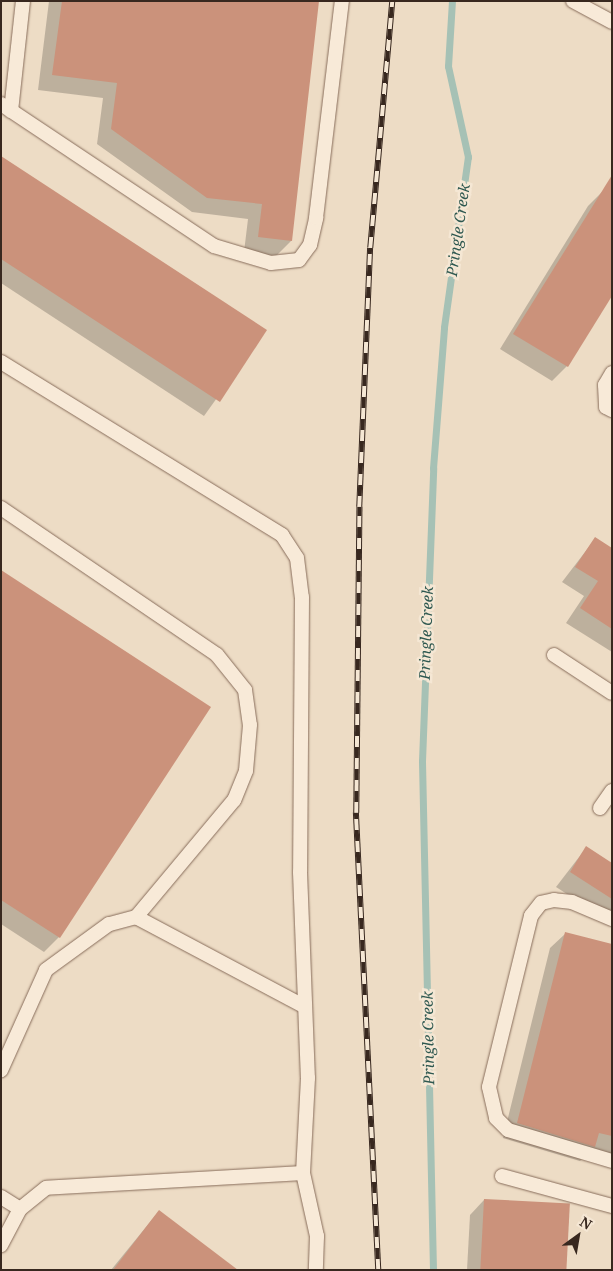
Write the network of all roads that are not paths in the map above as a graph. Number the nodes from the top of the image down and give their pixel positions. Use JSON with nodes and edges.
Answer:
{"nodes":[{"id":1,"x":23,"y":1,"type":"edge"},
{"id":2,"x":342,"y":1,"type":"edge"},
{"id":3,"x":573,"y":1,"type":"edge"},
{"id":4,"x":612,"y":22,"type":"edge"},
{"id":5,"x":6,"y":107,"type":"edge"},
{"id":6,"x":1,"y":362,"type":"edge"},
{"id":7,"x":612,"y":373,"type":"edge"},
{"id":8,"x":612,"y":410,"type":"edge"},
{"id":9,"x":1,"y":508,"type":"edge"},
{"id":10,"x":554,"y":655,"type":"dead end"},
{"id":11,"x":612,"y":693,"type":"edge"},
{"id":12,"x":612,"y":791,"type":"edge"},
{"id":13,"x":600,"y":808,"type":"dead end"},
{"id":14,"x":136,"y":917,"type":"junction"},
{"id":15,"x":612,"y":919,"type":"edge"},
{"id":16,"x":305,"y":1007,"type":"junction"},
{"id":17,"x":1,"y":1070,"type":"edge"},
{"id":18,"x":612,"y":1161,"type":"edge"},
{"id":19,"x":303,"y":1173,"type":"junction"},
{"id":20,"x":502,"y":1176,"type":"dead end"},
{"id":21,"x":1,"y":1196,"type":"edge"},
{"id":22,"x":612,"y":1206,"type":"edge"},
{"id":23,"x":20,"y":1209,"type":"junction"},
{"id":24,"x":1,"y":1245,"type":"edge"},
{"id":25,"x":316,"y":1270,"type":"edge"}],
"edges":[{"from":1,"to":5,"type":"lane"},
{"from":2,"to":5,"type":"lane"},
{"from":3,"to":4,"type":"lane"},
{"from":6,"to":16,"type":"lane"},
{"from":7,"to":8,"type":"lane"},
{"from":9,"to":14,"type":"lane"},
{"from":10,"to":11,"type":"lane"},
{"from":12,"to":13,"type":"lane"},
{"from":14,"to":16,"type":"lane"},
{"from":14,"to":17,"type":"lane"},
{"from":15,"to":18,"type":"lane"},
{"from":16,"to":19,"type":"lane"},
{"from":19,"to":23,"type":"lane"},
{"from":19,"to":25,"type":"lane"},
{"from":20,"to":22,"type":"lane"},
{"from":21,"to":23,"type":"lane"},
{"from":23,"to":24,"type":"lane"}]}
